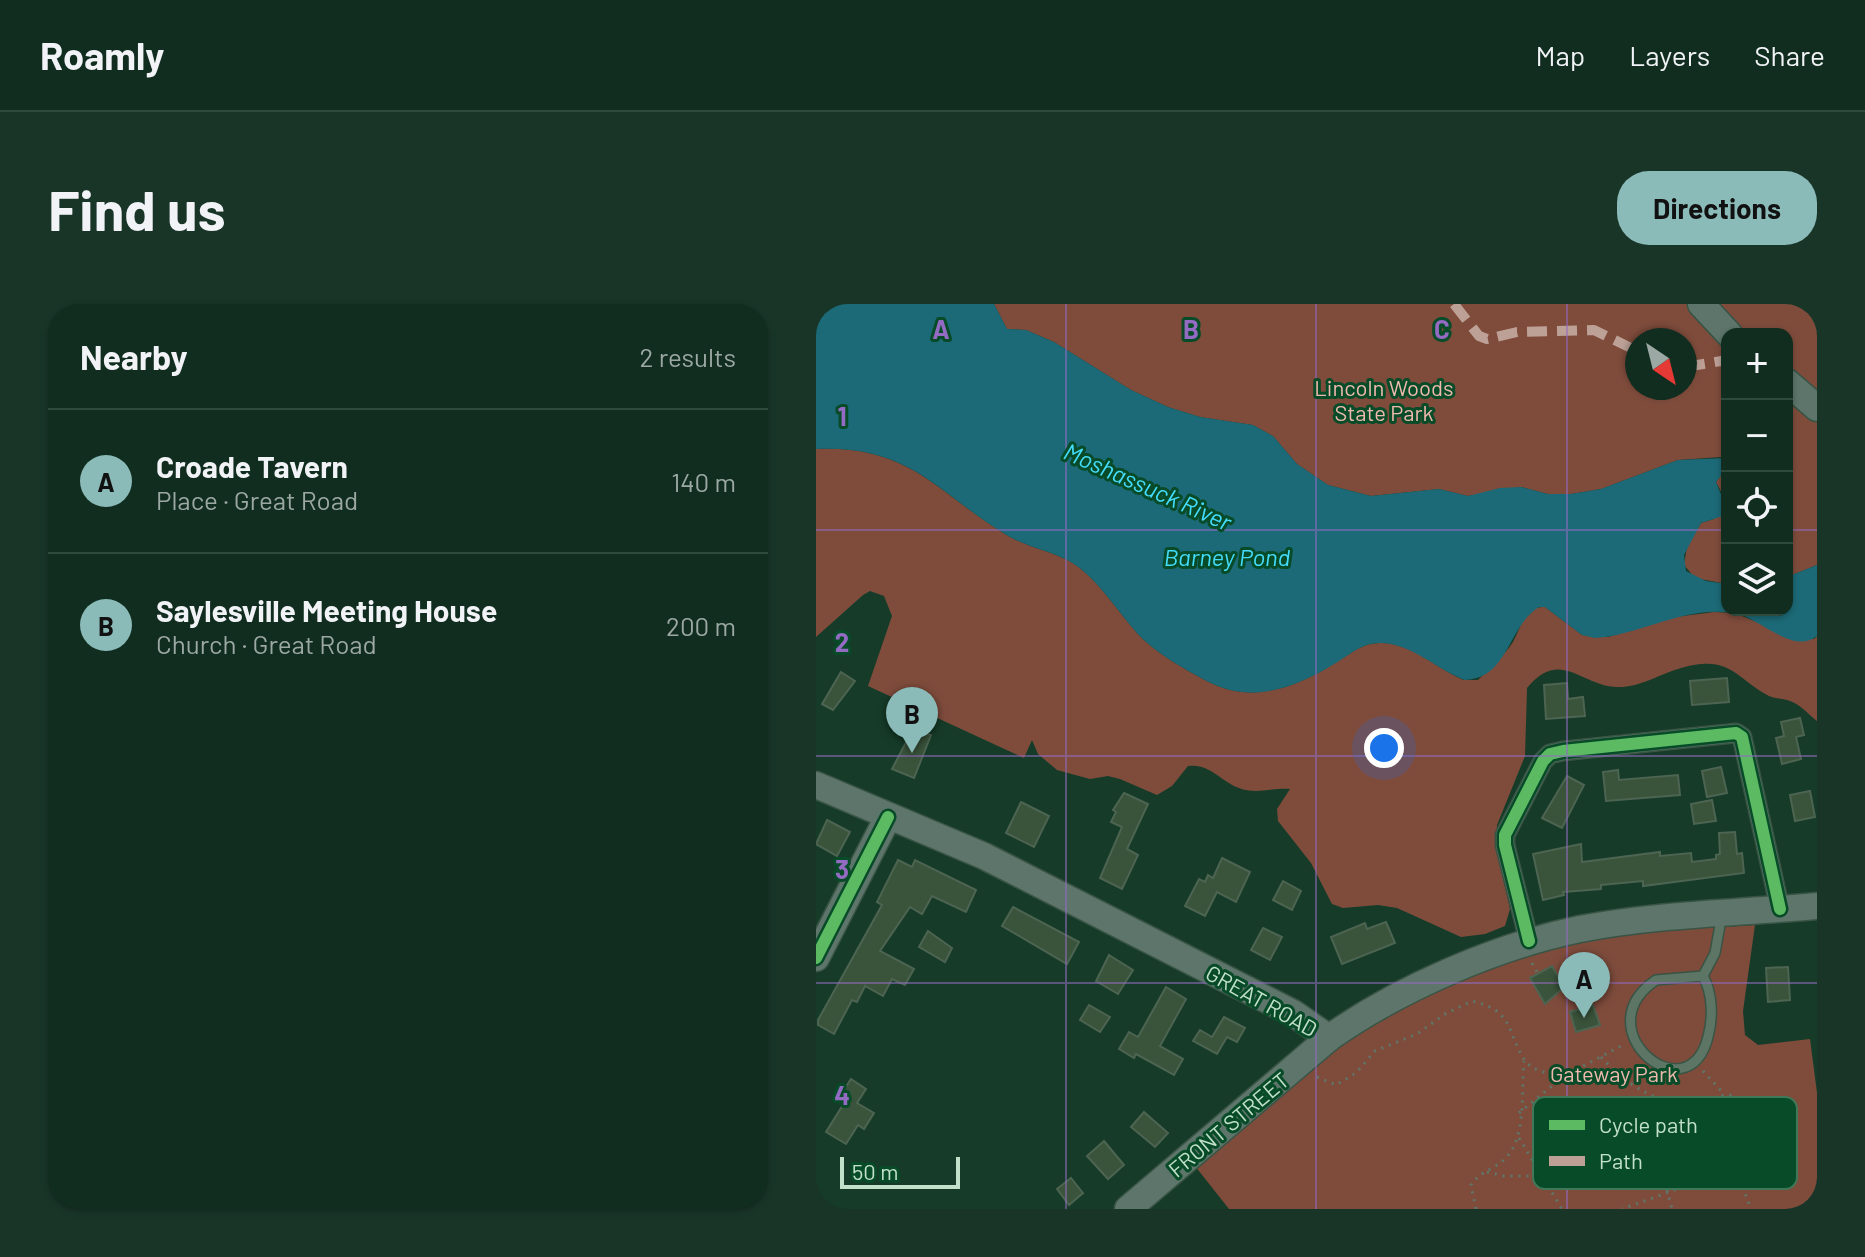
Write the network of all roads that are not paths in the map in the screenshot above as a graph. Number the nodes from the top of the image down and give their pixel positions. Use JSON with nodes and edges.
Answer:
{"nodes":[{"id":1,"x":1701,"y":304,"type":"edge"},
{"id":2,"x":1723,"y":328,"type":"edge"},
{"id":3,"x":1793,"y":387,"type":"edge"},
{"id":4,"x":1817,"y":408,"type":"edge"},
{"id":5,"x":816,"y":785,"type":"edge"},
{"id":6,"x":888,"y":817,"type":"junction"},
{"id":7,"x":1817,"y":906,"type":"edge"},
{"id":8,"x":1780,"y":909,"type":"junction"},
{"id":9,"x":1722,"y":914,"type":"junction"},
{"id":10,"x":1529,"y":941,"type":"junction"},
{"id":11,"x":816,"y":958,"type":"edge"},
{"id":12,"x":1703,"y":976,"type":"junction"},
{"id":13,"x":1329,"y":1038,"type":"junction"},
{"id":14,"x":1128,"y":1209,"type":"edge"}],
"edges":[{"from":1,"to":2,"type":"main road"},
{"from":3,"to":4,"type":"main road"},
{"from":5,"to":6,"type":"main road","name":"GREAT ROAD"},
{"from":6,"to":11,"type":"main road"},
{"from":6,"to":13,"type":"main road","name":"GREAT ROAD"},
{"from":7,"to":8,"type":"main road","name":"GREAT ROAD"},
{"from":8,"to":9,"type":"main road","name":"GREAT ROAD"},
{"from":8,"to":10,"type":"street"},
{"from":9,"to":10,"type":"main road","name":"GREAT ROAD"},
{"from":9,"to":12,"type":"lane"},
{"from":10,"to":13,"type":"main road","name":"GREAT ROAD"},
{"from":12,"to":12,"type":"lane"},
{"from":13,"to":14,"type":"main road","name":"FRONT STREET"}]}
